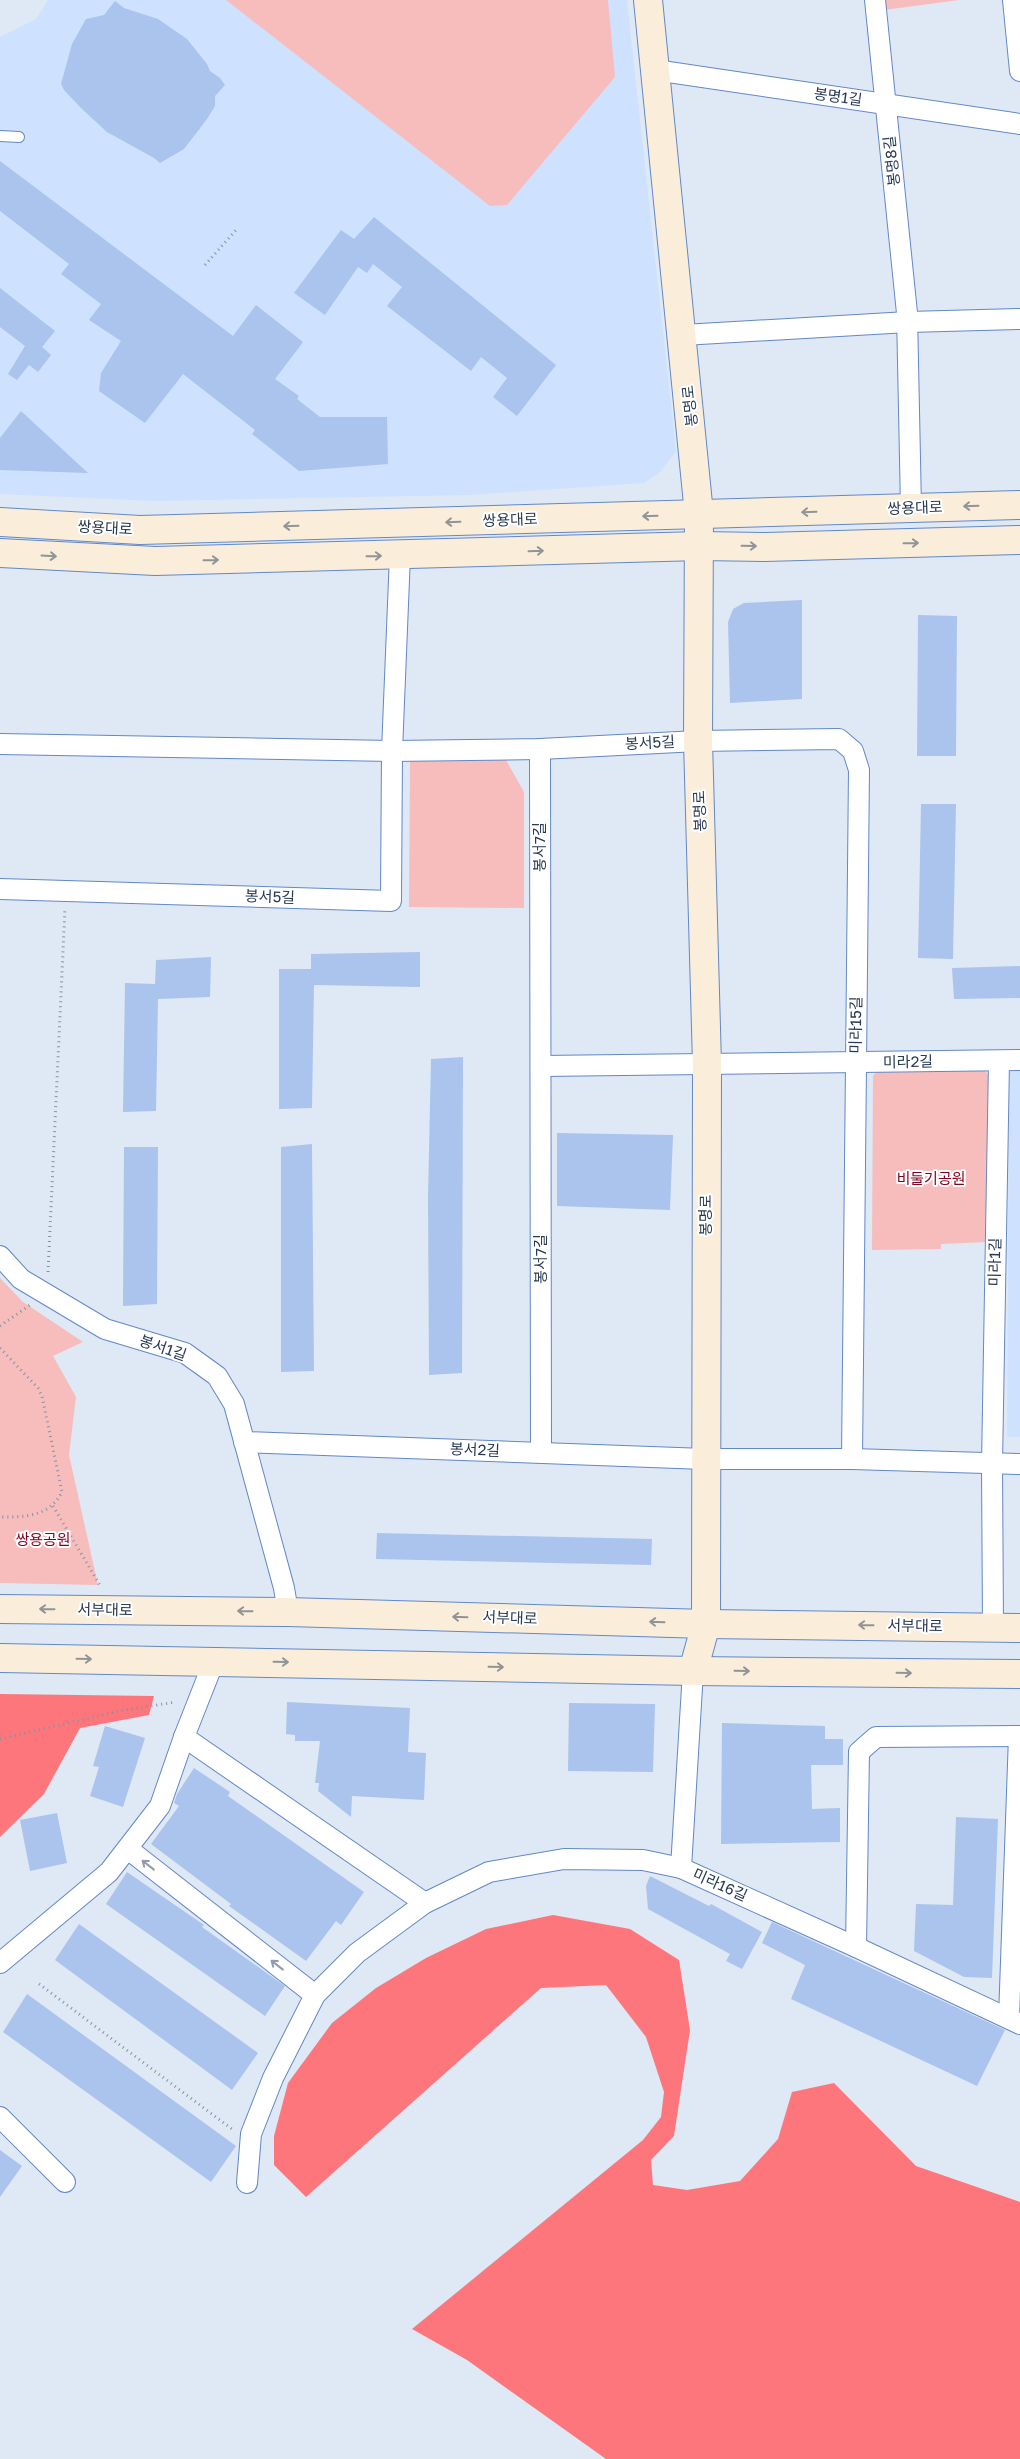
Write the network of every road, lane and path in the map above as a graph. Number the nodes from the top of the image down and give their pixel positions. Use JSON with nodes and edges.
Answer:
{"nodes":[{"id":1,"x":648,"y":0,"type":"edge"},
{"id":2,"x":875,"y":0,"type":"edge"},
{"id":3,"x":1013,"y":0,"type":"edge"},
{"id":4,"x":655,"y":70,"type":"junction"},
{"id":5,"x":1020,"y":71,"type":"edge"},
{"id":6,"x":886,"y":104,"type":"junction"},
{"id":7,"x":1020,"y":124,"type":"edge"},
{"id":8,"x":0,"y":136,"type":"edge"},
{"id":9,"x":19,"y":137,"type":"dead end"},
{"id":10,"x":237,"y":229,"type":"dead end"},
{"id":11,"x":205,"y":264,"type":"dead end"},
{"id":12,"x":1020,"y":319,"type":"edge"},
{"id":13,"x":908,"y":322,"type":"junction"},
{"id":14,"x":683,"y":336,"type":"junction"},
{"id":15,"x":1020,"y":505,"type":"edge"},
{"id":16,"x":911,"y":508,"type":"junction"},
{"id":17,"x":699,"y":514,"type":"junction"},
{"id":18,"x":0,"y":522,"type":"edge"},
{"id":19,"x":1020,"y":540,"type":"edge"},
{"id":20,"x":700,"y":546,"type":"junction"},
{"id":21,"x":0,"y":553,"type":"edge"},
{"id":22,"x":400,"y":555,"type":"junction"},
{"id":23,"x":698,"y":741,"type":"junction"},
{"id":24,"x":0,"y":744,"type":"edge"},
{"id":25,"x":540,"y":749,"type":"junction"},
{"id":26,"x":392,"y":751,"type":"junction"},
{"id":27,"x":0,"y":889,"type":"edge"},
{"id":28,"x":66,"y":891,"type":"junction"},
{"id":29,"x":1020,"y":1060,"type":"edge"},
{"id":30,"x":999,"y":1061,"type":"junction"},
{"id":31,"x":856,"y":1062,"type":"junction"},
{"id":32,"x":707,"y":1064,"type":"junction"},
{"id":33,"x":542,"y":1066,"type":"junction"},
{"id":34,"x":0,"y":1256,"type":"edge"},
{"id":35,"x":49,"y":1257,"type":"dead end"},
{"id":36,"x":46,"y":1294,"type":"junction"},
{"id":37,"x":0,"y":1326,"type":"edge"},
{"id":38,"x":0,"y":1348,"type":"edge"},
{"id":39,"x":244,"y":1442,"type":"junction"},
{"id":40,"x":541,"y":1452,"type":"junction"},
{"id":41,"x":705,"y":1459,"type":"junction"},
{"id":42,"x":852,"y":1459,"type":"junction"},
{"id":43,"x":992,"y":1464,"type":"junction"},
{"id":44,"x":1020,"y":1464,"type":"edge"},
{"id":45,"x":53,"y":1506,"type":"junction"},
{"id":46,"x":0,"y":1517,"type":"edge"},
{"id":47,"x":102,"y":1590,"type":"dead end"},
{"id":48,"x":0,"y":1609,"type":"edge"},
{"id":49,"x":288,"y":1612,"type":"junction"},
{"id":50,"x":706,"y":1624,"type":"junction"},
{"id":51,"x":993,"y":1627,"type":"junction"},
{"id":52,"x":1020,"y":1628,"type":"edge"},
{"id":53,"x":0,"y":1658,"type":"edge"},
{"id":54,"x":214,"y":1661,"type":"junction"},
{"id":55,"x":693,"y":1671,"type":"junction"},
{"id":56,"x":1020,"y":1674,"type":"edge"},
{"id":57,"x":176,"y":1702,"type":"dead end"},
{"id":58,"x":1019,"y":1736,"type":"edge"},
{"id":59,"x":184,"y":1737,"type":"junction"},
{"id":60,"x":0,"y":1739,"type":"edge"},
{"id":61,"x":128,"y":1849,"type":"junction"},
{"id":62,"x":681,"y":1868,"type":"junction"},
{"id":63,"x":1018,"y":1870,"type":"edge"},
{"id":64,"x":424,"y":1903,"type":"junction"},
{"id":65,"x":856,"y":1947,"type":"junction"},
{"id":66,"x":1015,"y":1957,"type":"edge"},
{"id":67,"x":0,"y":1963,"type":"edge"},
{"id":68,"x":39,"y":1984,"type":"dead end"},
{"id":69,"x":316,"y":1995,"type":"junction"},
{"id":70,"x":1014,"y":2021,"type":"edge"},
{"id":71,"x":0,"y":2116,"type":"edge"},
{"id":72,"x":235,"y":2132,"type":"dead end"},
{"id":73,"x":65,"y":2182,"type":"dead end"},
{"id":74,"x":247,"y":2183,"type":"dead end"}],
"edges":[{"from":1,"to":4,"type":"main road","name":"봉명로"},
{"from":2,"to":6,"type":"street","name":"봉명8길"},
{"from":3,"to":5,"type":"street"},
{"from":4,"to":6,"type":"street","name":"봉명1길"},
{"from":4,"to":14,"type":"main road","name":"봉명로"},
{"from":6,"to":7,"type":"street","name":"봉명1길"},
{"from":6,"to":13,"type":"street","name":"봉명8길"},
{"from":8,"to":9,"type":"lane"},
{"from":10,"to":11,"type":"path"},
{"from":12,"to":13,"type":"street"},
{"from":13,"to":14,"type":"street"},
{"from":13,"to":16,"type":"street","name":"봉명8길"},
{"from":14,"to":17,"type":"main road","name":"봉명로"},
{"from":15,"to":16,"type":"main road","name":"쌍용대로","one_way":true},
{"from":16,"to":17,"type":"main road","name":"쌍용대로","one_way":true},
{"from":17,"to":18,"type":"main road","name":"쌍용대로","one_way":true},
{"from":17,"to":20,"type":"main road","name":"봉명로"},
{"from":20,"to":19,"type":"main road","name":"쌍용대로","one_way":true},
{"from":22,"to":20,"type":"main road","name":"쌍용대로","one_way":true},
{"from":20,"to":23,"type":"main road","name":"봉명로"},
{"from":21,"to":22,"type":"main road","name":"쌍용대로","one_way":true},
{"from":22,"to":26,"type":"street","name":"봉서5길"},
{"from":23,"to":25,"type":"street","name":"봉서5길"},
{"from":23,"to":31,"type":"street","name":"미라15길"},
{"from":23,"to":32,"type":"main road","name":"봉명로"},
{"from":24,"to":26,"type":"street","name":"봉서5길"},
{"from":25,"to":26,"type":"street","name":"봉서5길"},
{"from":25,"to":33,"type":"street","name":"봉서7길"},
{"from":26,"to":28,"type":"street","name":"봉서5길"},
{"from":27,"to":28,"type":"street","name":"봉서5길"},
{"from":28,"to":35,"type":"path"},
{"from":29,"to":30,"type":"street","name":"미라2길"},
{"from":30,"to":31,"type":"street","name":"미라2길"},
{"from":30,"to":43,"type":"street","name":"미라1길"},
{"from":31,"to":32,"type":"street","name":"미라2길"},
{"from":31,"to":42,"type":"street","name":"미라15길"},
{"from":32,"to":33,"type":"street"},
{"from":32,"to":41,"type":"main road","name":"봉명로"},
{"from":33,"to":40,"type":"street","name":"봉서7길"},
{"from":34,"to":36,"type":"street","name":"봉서1길"},
{"from":36,"to":37,"type":"path"},
{"from":36,"to":39,"type":"street","name":"봉서1길"},
{"from":38,"to":45,"type":"path"},
{"from":39,"to":40,"type":"street","name":"봉서2길"},
{"from":39,"to":49,"type":"street","name":"봉서1길"},
{"from":40,"to":41,"type":"street","name":"봉서2길"},
{"from":41,"to":42,"type":"street"},
{"from":41,"to":50,"type":"main road","name":"봉명로"},
{"from":42,"to":43,"type":"street"},
{"from":43,"to":44,"type":"street"},
{"from":43,"to":51,"type":"street","name":"미라1길"},
{"from":45,"to":46,"type":"path"},
{"from":45,"to":47,"type":"path"},
{"from":49,"to":48,"type":"main road","name":"서부대로","one_way":true},
{"from":50,"to":49,"type":"main road","name":"서부대로","one_way":true},
{"from":51,"to":50,"type":"main road","name":"서부대로","one_way":true},
{"from":50,"to":55,"type":"main road","name":"봉명로"},
{"from":51,"to":52,"type":"main road","name":"서부대로"},
{"from":53,"to":54,"type":"main road","one_way":true},
{"from":54,"to":55,"type":"main road","one_way":true},
{"from":54,"to":59,"type":"street"},
{"from":55,"to":56,"type":"main road","one_way":true},
{"from":55,"to":62,"type":"street","name":"미라16길"},
{"from":57,"to":60,"type":"path"},
{"from":58,"to":63,"type":"street","name":"미라16길"},
{"from":58,"to":65,"type":"street","name":"미라16길"},
{"from":59,"to":61,"type":"street"},
{"from":59,"to":64,"type":"street"},
{"from":61,"to":67,"type":"street"},
{"from":69,"to":61,"type":"street","one_way":true},
{"from":62,"to":64,"type":"street"},
{"from":62,"to":65,"type":"street","name":"미라16길"},
{"from":63,"to":66,"type":"street","name":"미라16길"},
{"from":64,"to":69,"type":"street"},
{"from":65,"to":70,"type":"street","name":"미라16길"},
{"from":66,"to":70,"type":"street","name":"미라16길"},
{"from":68,"to":72,"type":"path"},
{"from":69,"to":74,"type":"street"},
{"from":71,"to":73,"type":"street"}]}
